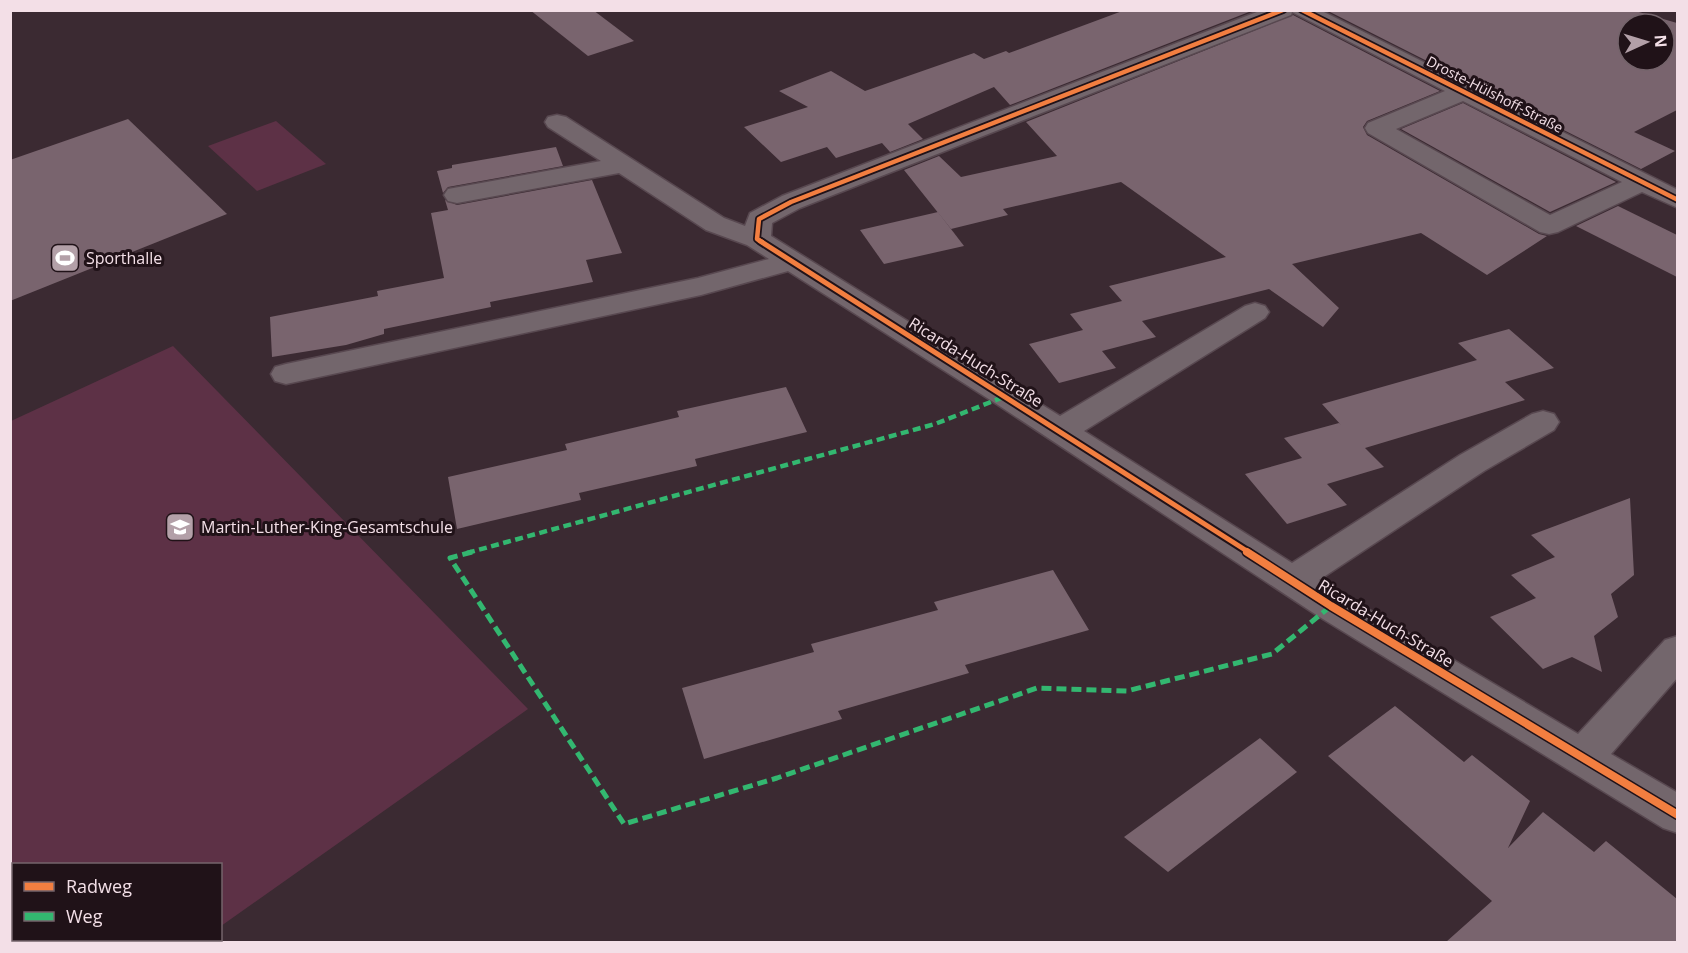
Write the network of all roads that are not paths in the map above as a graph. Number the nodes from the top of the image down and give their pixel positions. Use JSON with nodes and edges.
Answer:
{"nodes":[{"id":1,"x":1283,"y":10,"type":"edge"},
{"id":2,"x":1302,"y":10,"type":"edge"},
{"id":3,"x":1464,"y":92,"type":"junction"},
{"id":4,"x":557,"y":122,"type":"dead end"},
{"id":5,"x":622,"y":165,"type":"junction"},
{"id":6,"x":1642,"y":182,"type":"junction"},
{"id":7,"x":457,"y":195,"type":"dead end"},
{"id":8,"x":1677,"y":200,"type":"edge"},
{"id":9,"x":757,"y":239,"type":"junction"},
{"id":10,"x":789,"y":262,"type":"junction"},
{"id":11,"x":1255,"y":312,"type":"dead end"},
{"id":12,"x":286,"y":374,"type":"dead end"},
{"id":13,"x":1543,"y":422,"type":"dead end"},
{"id":14,"x":1060,"y":431,"type":"junction"},
{"id":15,"x":1291,"y":581,"type":"junction"},
{"id":16,"x":1677,"y":651,"type":"edge"},
{"id":17,"x":1582,"y":758,"type":"junction"},
{"id":18,"x":1677,"y":815,"type":"edge"}],
"edges":[{"from":1,"to":9,"type":"street"},
{"from":2,"to":3,"type":"street","name":"Droste-Hülshoff-Straße"},
{"from":3,"to":6,"type":"street","name":"Droste-Hülshoff-Straße"},
{"from":3,"to":6,"type":"street"},
{"from":4,"to":5,"type":"street","name":"Ricarda-Huch-Straße"},
{"from":5,"to":7,"type":"street"},
{"from":5,"to":9,"type":"street","name":"Ricarda-Huch-Straße"},
{"from":6,"to":8,"type":"street","name":"Droste-Hülshoff-Straße"},
{"from":9,"to":10,"type":"street","name":"Ricarda-Huch-Straße"},
{"from":10,"to":12,"type":"street"},
{"from":10,"to":14,"type":"street","name":"Ricarda-Huch-Straße"},
{"from":11,"to":14,"type":"street"},
{"from":13,"to":15,"type":"street"},
{"from":14,"to":15,"type":"street","name":"Ricarda-Huch-Straße"},
{"from":15,"to":17,"type":"street","name":"Ricarda-Huch-Straße"},
{"from":16,"to":17,"type":"street"},
{"from":17,"to":18,"type":"street","name":"Ricarda-Huch-Straße"}]}
